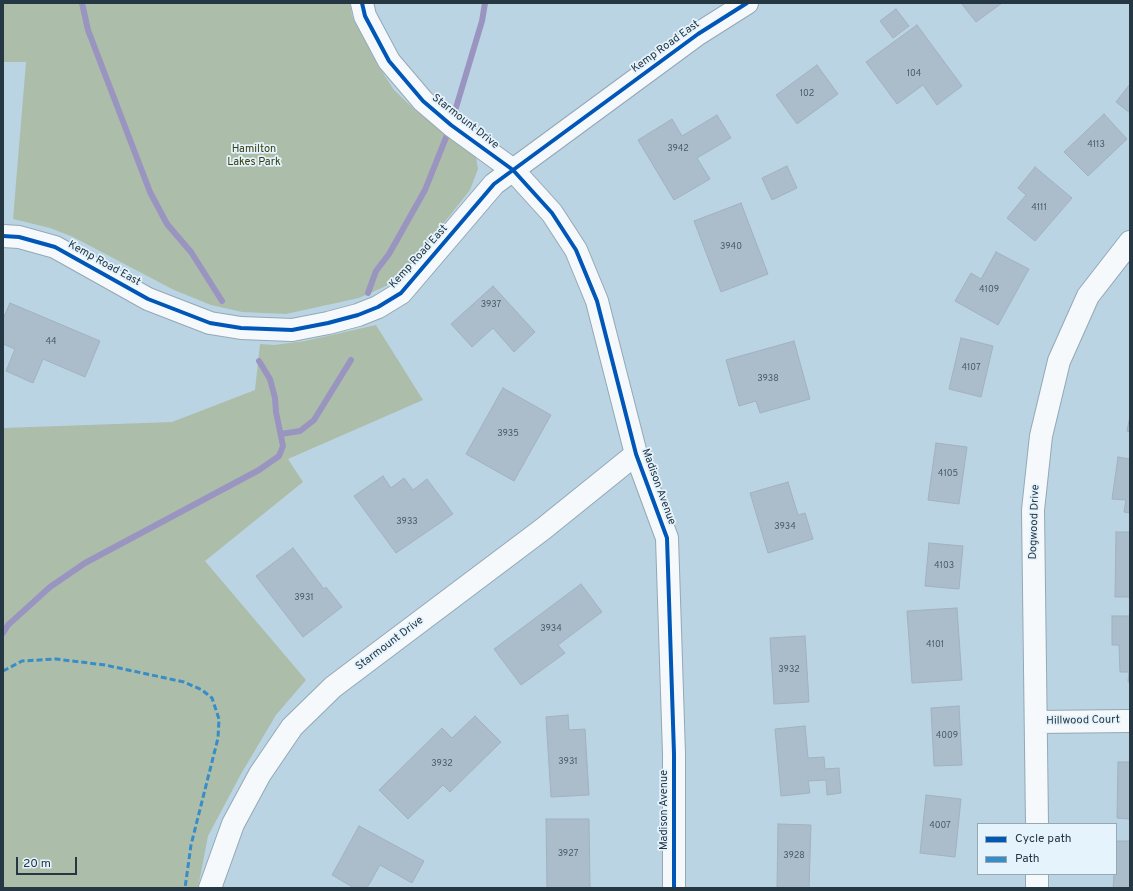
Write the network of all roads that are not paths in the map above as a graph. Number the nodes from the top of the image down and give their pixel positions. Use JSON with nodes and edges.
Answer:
{"nodes":[{"id":1,"x":362,"y":3,"type":"edge"},
{"id":2,"x":747,"y":3,"type":"edge"},
{"id":3,"x":513,"y":170,"type":"junction"},
{"id":4,"x":3,"y":236,"type":"edge"},
{"id":5,"x":1130,"y":242,"type":"edge"},
{"id":6,"x":636,"y":454,"type":"junction"},
{"id":7,"x":1130,"y":721,"type":"edge"},
{"id":8,"x":1036,"y":722,"type":"junction"},
{"id":9,"x":1036,"y":823,"type":"edge"},
{"id":10,"x":1037,"y":875,"type":"edge"},
{"id":11,"x":210,"y":888,"type":"edge"},
{"id":12,"x":674,"y":888,"type":"edge"},
{"id":13,"x":1037,"y":888,"type":"edge"}],
"edges":[{"from":1,"to":3,"type":"street","name":"Starmount Drive"},
{"from":2,"to":3,"type":"street","name":"Kemp Road East"},
{"from":3,"to":4,"type":"street","name":"Kemp Road East"},
{"from":3,"to":6,"type":"street","name":"Madison Avenue"},
{"from":5,"to":8,"type":"street","name":"Dogwood Drive"},
{"from":6,"to":11,"type":"street","name":"Starmount Drive"},
{"from":6,"to":12,"type":"street","name":"Madison Avenue"},
{"from":7,"to":8,"type":"street","name":"Hillwood Court"},
{"from":8,"to":9,"type":"street","name":"Dogwood Drive"},
{"from":10,"to":13,"type":"street"}]}
